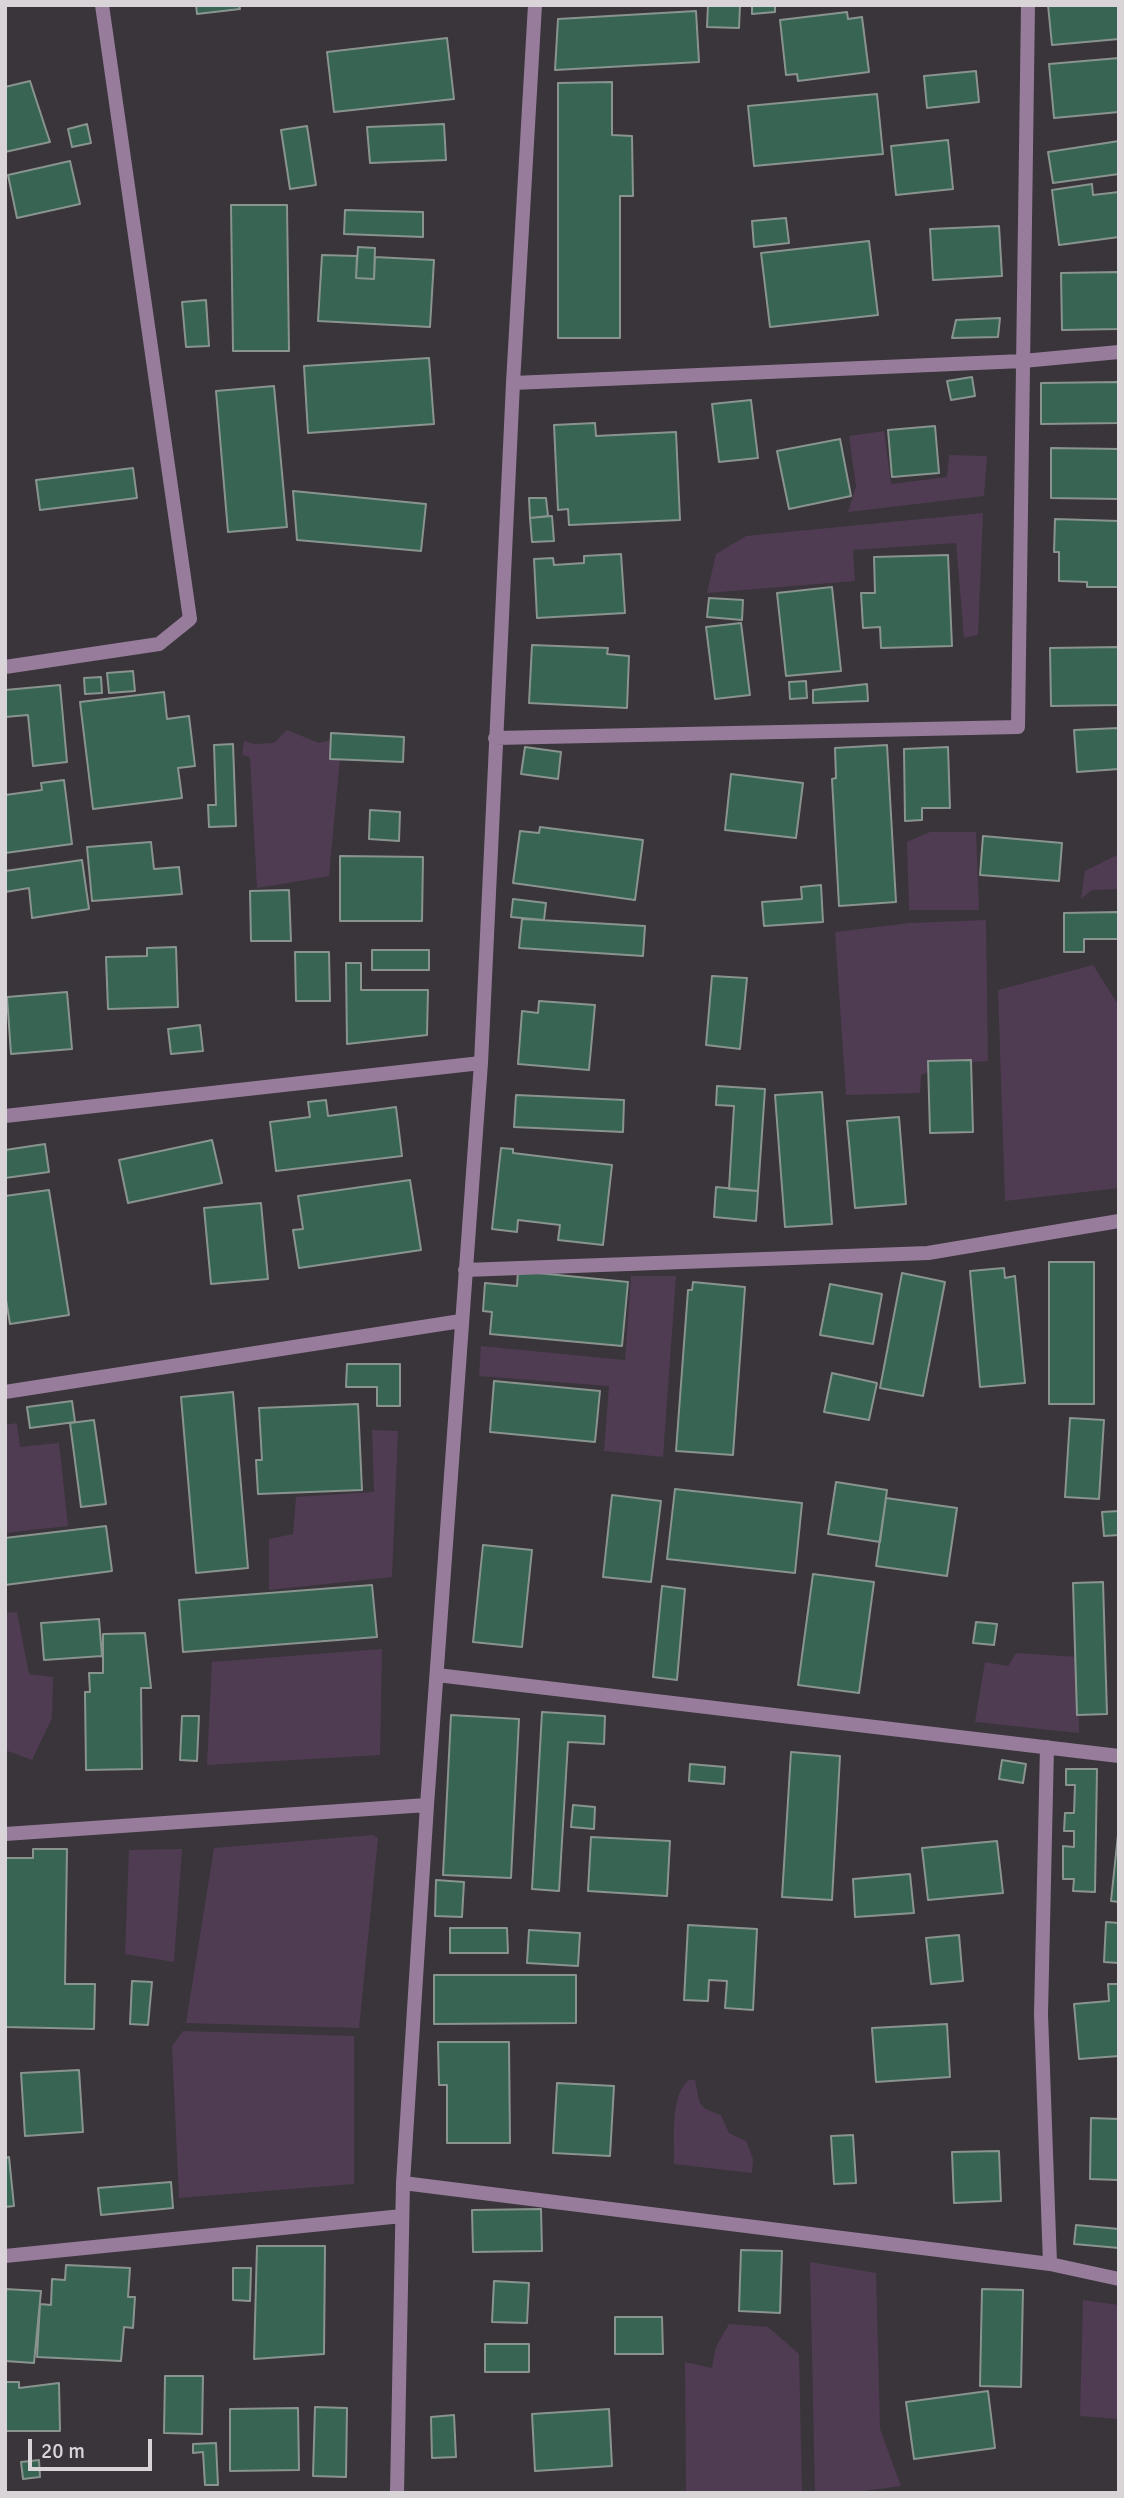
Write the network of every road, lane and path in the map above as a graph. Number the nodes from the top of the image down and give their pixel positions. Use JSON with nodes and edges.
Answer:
{"nodes":[{"id":1,"x":102,"y":5,"type":"edge"},
{"id":2,"x":535,"y":5,"type":"edge"},
{"id":3,"x":1028,"y":5,"type":"edge"},
{"id":4,"x":1119,"y":352,"type":"edge"},
{"id":5,"x":1023,"y":361,"type":"junction"},
{"id":6,"x":513,"y":383,"type":"junction"},
{"id":7,"x":5,"y":667,"type":"edge"},
{"id":8,"x":495,"y":738,"type":"junction"},
{"id":9,"x":481,"y":1063,"type":"junction"},
{"id":10,"x":5,"y":1116,"type":"edge"},
{"id":11,"x":1119,"y":1221,"type":"edge"},
{"id":12,"x":465,"y":1270,"type":"junction"},
{"id":13,"x":461,"y":1321,"type":"junction"},
{"id":14,"x":5,"y":1392,"type":"edge"},
{"id":15,"x":437,"y":1675,"type":"junction"},
{"id":16,"x":1047,"y":1747,"type":"junction"},
{"id":17,"x":1119,"y":1756,"type":"edge"},
{"id":18,"x":427,"y":1805,"type":"junction"},
{"id":19,"x":5,"y":1834,"type":"edge"},
{"id":20,"x":403,"y":2183,"type":"junction"},
{"id":21,"x":402,"y":2216,"type":"junction"},
{"id":22,"x":5,"y":2256,"type":"edge"},
{"id":23,"x":1050,"y":2264,"type":"junction"},
{"id":24,"x":1119,"y":2279,"type":"edge"},
{"id":25,"x":397,"y":2493,"type":"edge"}],
"edges":[{"from":1,"to":7,"type":"street"},
{"from":2,"to":6,"type":"street"},
{"from":3,"to":5,"type":"street"},
{"from":4,"to":5,"type":"street"},
{"from":5,"to":6,"type":"street"},
{"from":5,"to":8,"type":"street"},
{"from":6,"to":8,"type":"street"},
{"from":8,"to":9,"type":"street"},
{"from":9,"to":10,"type":"street"},
{"from":9,"to":12,"type":"street"},
{"from":11,"to":12,"type":"street"},
{"from":12,"to":13,"type":"street"},
{"from":13,"to":14,"type":"street"},
{"from":13,"to":15,"type":"street"},
{"from":15,"to":16,"type":"street"},
{"from":15,"to":18,"type":"street"},
{"from":16,"to":17,"type":"street"},
{"from":16,"to":23,"type":"street"},
{"from":18,"to":19,"type":"street"},
{"from":18,"to":20,"type":"street"},
{"from":20,"to":21,"type":"street"},
{"from":20,"to":23,"type":"street"},
{"from":21,"to":22,"type":"street"},
{"from":21,"to":25,"type":"street"},
{"from":23,"to":24,"type":"street"}]}
